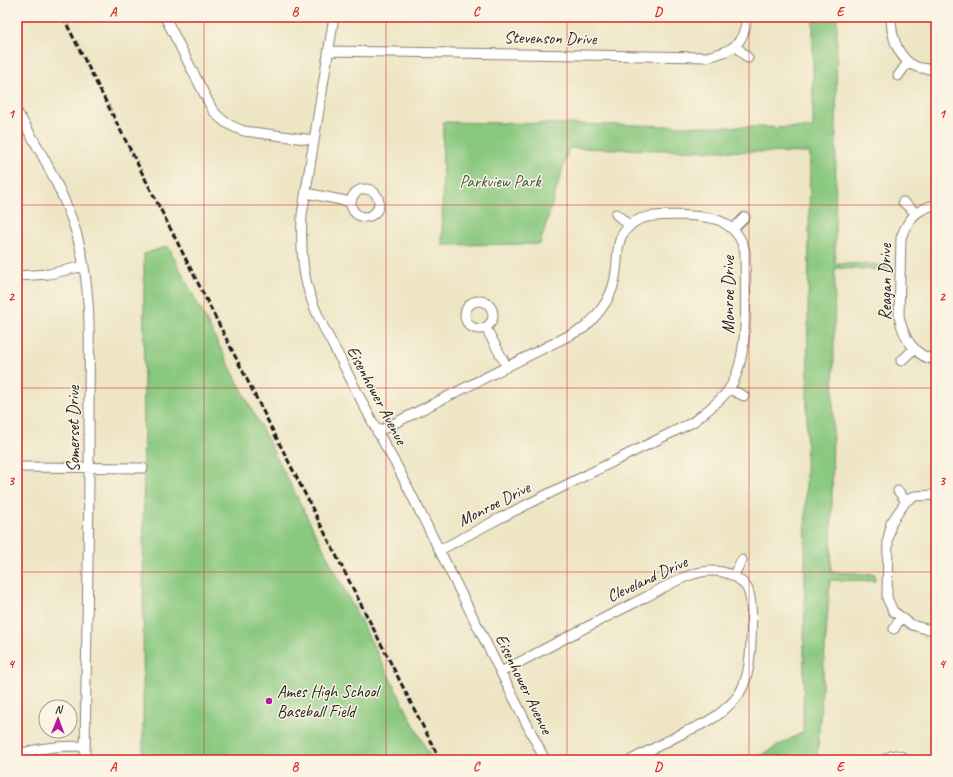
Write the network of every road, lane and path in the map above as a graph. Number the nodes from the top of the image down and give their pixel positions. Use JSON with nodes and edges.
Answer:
{"nodes":[{"id":1,"x":165,"y":17,"type":"edge"},
{"id":2,"x":334,"y":17,"type":"edge"},
{"id":3,"x":747,"y":17,"type":"edge"},
{"id":4,"x":891,"y":17,"type":"edge"},
{"id":5,"x":736,"y":46,"type":"junction"},
{"id":6,"x":329,"y":51,"type":"junction"},
{"id":7,"x":748,"y":58,"type":"dead end"},
{"id":8,"x":908,"y":62,"type":"junction"},
{"id":9,"x":936,"y":69,"type":"edge"},
{"id":10,"x":898,"y":76,"type":"dead end"},
{"id":11,"x":17,"y":112,"type":"edge"},
{"id":12,"x":313,"y":140,"type":"junction"},
{"id":13,"x":306,"y":194,"type":"junction"},
{"id":14,"x":351,"y":202,"type":"dead end"},
{"id":15,"x":902,"y":202,"type":"dead end"},
{"id":16,"x":936,"y":205,"type":"edge"},
{"id":17,"x":916,"y":213,"type":"junction"},
{"id":18,"x":616,"y":214,"type":"dead end"},
{"id":19,"x":745,"y":217,"type":"dead end"},
{"id":20,"x":630,"y":226,"type":"junction"},
{"id":21,"x":733,"y":229,"type":"junction"},
{"id":22,"x":84,"y":266,"type":"junction"},
{"id":23,"x":17,"y":276,"type":"edge"},
{"id":24,"x":486,"y":328,"type":"dead end"},
{"id":25,"x":914,"y":349,"type":"junction"},
{"id":26,"x":936,"y":360,"type":"edge"},
{"id":27,"x":901,"y":361,"type":"dead end"},
{"id":28,"x":507,"y":367,"type":"junction"},
{"id":29,"x":729,"y":389,"type":"junction"},
{"id":30,"x":744,"y":396,"type":"dead end"},
{"id":31,"x":377,"y":432,"type":"junction"},
{"id":32,"x":17,"y":467,"type":"edge"},
{"id":33,"x":90,"y":467,"type":"junction"},
{"id":34,"x":143,"y":468,"type":"dead end"},
{"id":35,"x":898,"y":491,"type":"dead end"},
{"id":36,"x":936,"y":495,"type":"edge"},
{"id":37,"x":906,"y":501,"type":"junction"},
{"id":38,"x":440,"y":550,"type":"junction"},
{"id":39,"x":742,"y":560,"type":"dead end"},
{"id":40,"x":733,"y":576,"type":"junction"},
{"id":41,"x":901,"y":617,"type":"junction"},
{"id":42,"x":894,"y":628,"type":"dead end"},
{"id":43,"x":936,"y":629,"type":"edge"},
{"id":44,"x":501,"y":672,"type":"junction"},
{"id":45,"x":85,"y":746,"type":"junction"},
{"id":46,"x":17,"y":755,"type":"edge"},
{"id":47,"x":85,"y":760,"type":"edge"},
{"id":48,"x":544,"y":760,"type":"edge"},
{"id":49,"x":630,"y":760,"type":"edge"},
{"id":50,"x":885,"y":760,"type":"edge"},
{"id":51,"x":907,"y":760,"type":"edge"}],
"edges":[{"from":1,"to":12,"type":"street"},
{"from":2,"to":6,"type":"street","name":"Eisenhower Avenue"},
{"from":3,"to":5,"type":"street"},
{"from":4,"to":8,"type":"street"},
{"from":5,"to":6,"type":"street","name":"Stevenson Drive"},
{"from":5,"to":7,"type":"street"},
{"from":6,"to":12,"type":"street","name":"Eisenhower Avenue"},
{"from":8,"to":9,"type":"street"},
{"from":8,"to":10,"type":"street"},
{"from":11,"to":22,"type":"street","name":"Somerset Drive"},
{"from":12,"to":13,"type":"street","name":"Eisenhower Avenue"},
{"from":13,"to":14,"type":"street"},
{"from":13,"to":31,"type":"street","name":"Eisenhower Avenue"},
{"from":15,"to":17,"type":"street"},
{"from":16,"to":17,"type":"street","name":"Reagan Drive"},
{"from":17,"to":25,"type":"street","name":"Reagan Drive"},
{"from":18,"to":20,"type":"street"},
{"from":19,"to":21,"type":"street"},
{"from":20,"to":21,"type":"street","name":"Monroe Drive"},
{"from":20,"to":28,"type":"street"},
{"from":21,"to":29,"type":"street","name":"Monroe Drive"},
{"from":22,"to":23,"type":"street"},
{"from":22,"to":33,"type":"street","name":"Somerset Drive"},
{"from":24,"to":28,"type":"street"},
{"from":25,"to":26,"type":"street","name":"Reagan Drive"},
{"from":25,"to":27,"type":"street"},
{"from":28,"to":31,"type":"street"},
{"from":29,"to":30,"type":"street"},
{"from":29,"to":38,"type":"street","name":"Monroe Drive"},
{"from":31,"to":38,"type":"street","name":"Eisenhower Avenue"},
{"from":32,"to":33,"type":"street"},
{"from":33,"to":34,"type":"street"},
{"from":33,"to":45,"type":"street","name":"Somerset Drive"},
{"from":35,"to":37,"type":"street"},
{"from":36,"to":37,"type":"street"},
{"from":37,"to":41,"type":"street"},
{"from":38,"to":44,"type":"street","name":"Eisenhower Avenue"},
{"from":39,"to":40,"type":"street"},
{"from":40,"to":44,"type":"street","name":"Cleveland Drive"},
{"from":40,"to":49,"type":"street","name":"Cleveland Drive"},
{"from":41,"to":42,"type":"street"},
{"from":41,"to":43,"type":"street"},
{"from":44,"to":48,"type":"street","name":"Eisenhower Avenue"},
{"from":45,"to":46,"type":"street"},
{"from":45,"to":47,"type":"street","name":"Somerset Drive"},
{"from":50,"to":51,"type":"street"}]}
